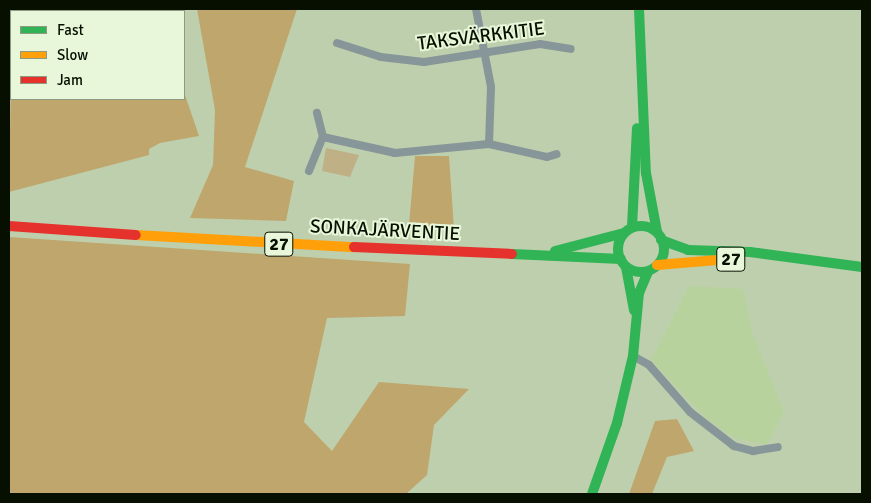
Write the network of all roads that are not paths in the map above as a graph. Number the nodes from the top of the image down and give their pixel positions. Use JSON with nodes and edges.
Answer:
{"nodes":[{"id":1,"x":9,"y":9,"type":"edge"},
{"id":2,"x":16,"y":9,"type":"edge"},
{"id":3,"x":476,"y":9,"type":"edge"},
{"id":4,"x":639,"y":9,"type":"edge"},
{"id":5,"x":337,"y":43,"type":"dead end"},
{"id":6,"x":571,"y":49,"type":"dead end"},
{"id":7,"x":486,"y":53,"type":"junction"},
{"id":8,"x":640,"y":97,"type":"junction"},
{"id":9,"x":317,"y":113,"type":"dead end"},
{"id":10,"x":323,"y":137,"type":"junction"},
{"id":11,"x":489,"y":144,"type":"junction"},
{"id":12,"x":557,"y":154,"type":"dead end"},
{"id":13,"x":309,"y":171,"type":"dead end"},
{"id":14,"x":9,"y":226,"type":"edge"},
{"id":15,"x":628,"y":230,"type":"junction"},
{"id":16,"x":659,"y":236,"type":"junction"},
{"id":17,"x":549,"y":254,"type":"junction"},
{"id":18,"x":805,"y":261,"type":"junction"},
{"id":19,"x":623,"y":263,"type":"junction"},
{"id":20,"x":656,"y":265,"type":"junction"},
{"id":21,"x":862,"y":266,"type":"edge"},
{"id":22,"x":648,"y":272,"type":"junction"},
{"id":23,"x":635,"y":320,"type":"junction"},
{"id":24,"x":633,"y":356,"type":"junction"},
{"id":25,"x":778,"y":447,"type":"dead end"},
{"id":26,"x":592,"y":494,"type":"edge"}],
"edges":[{"from":1,"to":2,"type":"street"},
{"from":3,"to":7,"type":"street"},
{"from":4,"to":8,"type":"main road"},
{"from":5,"to":7,"type":"street","name":"TAKSVÄRKKITIE"},
{"from":6,"to":7,"type":"street","name":"TAKSVÄRKKITIE"},
{"from":7,"to":11,"type":"street"},
{"from":8,"to":15,"type":"main road"},
{"from":8,"to":16,"type":"main road"},
{"from":9,"to":10,"type":"street"},
{"from":10,"to":11,"type":"street"},
{"from":10,"to":13,"type":"street"},
{"from":11,"to":12,"type":"street"},
{"from":14,"to":17,"type":"main road","name":"SONKAJÄRVENTIE","number":"27"},
{"from":15,"to":16,"type":"main road"},
{"from":15,"to":17,"type":"main road","name":"SONKAJÄRVENTIE","number":"27"},
{"from":15,"to":19,"type":"main road"},
{"from":16,"to":18,"type":"main road","number":"27"},
{"from":16,"to":20,"type":"main road"},
{"from":17,"to":19,"type":"main road","name":"SONKAJÄRVENTIE","number":"27"},
{"from":18,"to":20,"type":"main road","number":"27"},
{"from":18,"to":21,"type":"main road","number":"27"},
{"from":19,"to":22,"type":"main road","name":"SONKAJÄRVENTIE"},
{"from":19,"to":23,"type":"main road"},
{"from":20,"to":22,"type":"main road"},
{"from":22,"to":23,"type":"main road"},
{"from":23,"to":24,"type":"main road"},
{"from":24,"to":25,"type":"street"},
{"from":24,"to":26,"type":"main road"}]}
